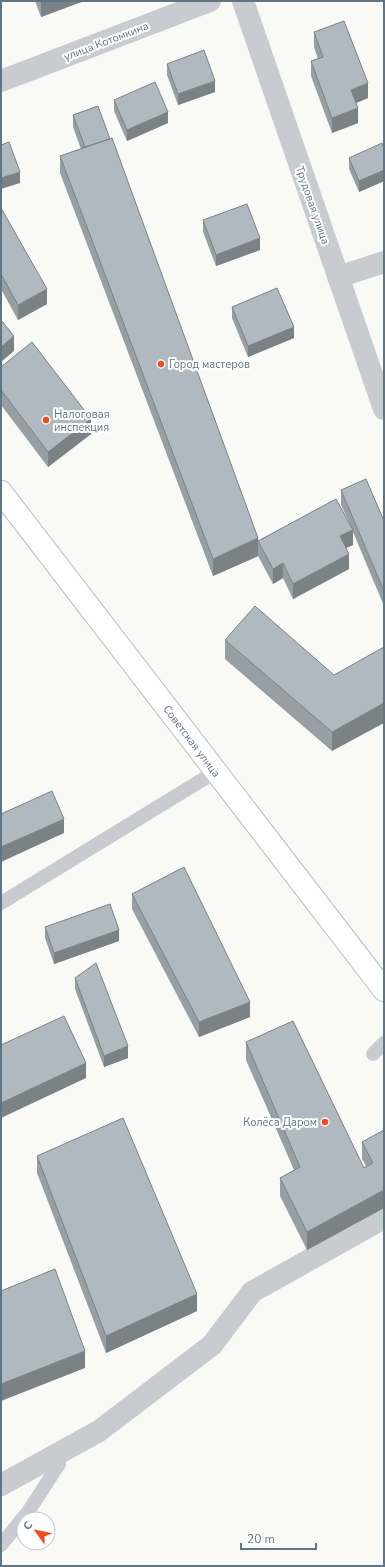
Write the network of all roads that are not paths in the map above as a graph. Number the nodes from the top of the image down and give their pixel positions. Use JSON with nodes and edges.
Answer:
{"nodes":[{"id":1,"x":210,"y":1,"type":"edge"},
{"id":2,"x":243,"y":1,"type":"edge"},
{"id":3,"x":1,"y":81,"type":"edge"},
{"id":4,"x":384,"y":262,"type":"edge"},
{"id":5,"x":338,"y":277,"type":"junction"},
{"id":6,"x":384,"y":409,"type":"edge"},
{"id":7,"x":1,"y":492,"type":"edge"},
{"id":8,"x":215,"y":772,"type":"junction"},
{"id":9,"x":1,"y":904,"type":"edge"},
{"id":10,"x":384,"y":990,"type":"edge"},
{"id":11,"x":384,"y":1043,"type":"edge"},
{"id":12,"x":373,"y":1054,"type":"dead end"},
{"id":13,"x":384,"y":1218,"type":"edge"},
{"id":14,"x":59,"y":1453,"type":"junction"},
{"id":15,"x":1,"y":1485,"type":"edge"},
{"id":16,"x":1,"y":1545,"type":"edge"}],
"edges":[{"from":1,"to":3,"type":"street","name":"улица Котомкина"},
{"from":2,"to":5,"type":"street","name":"Трудовая улица"},
{"from":4,"to":5,"type":"street"},
{"from":5,"to":6,"type":"street","name":"Трудовая улица"},
{"from":7,"to":8,"type":"main road","name":"Советская улица"},
{"from":8,"to":9,"type":"lane"},
{"from":8,"to":10,"type":"main road","name":"Советская улица"},
{"from":11,"to":12,"type":"lane"},
{"from":13,"to":14,"type":"street"},
{"from":14,"to":15,"type":"street"},
{"from":14,"to":16,"type":"lane"}]}
